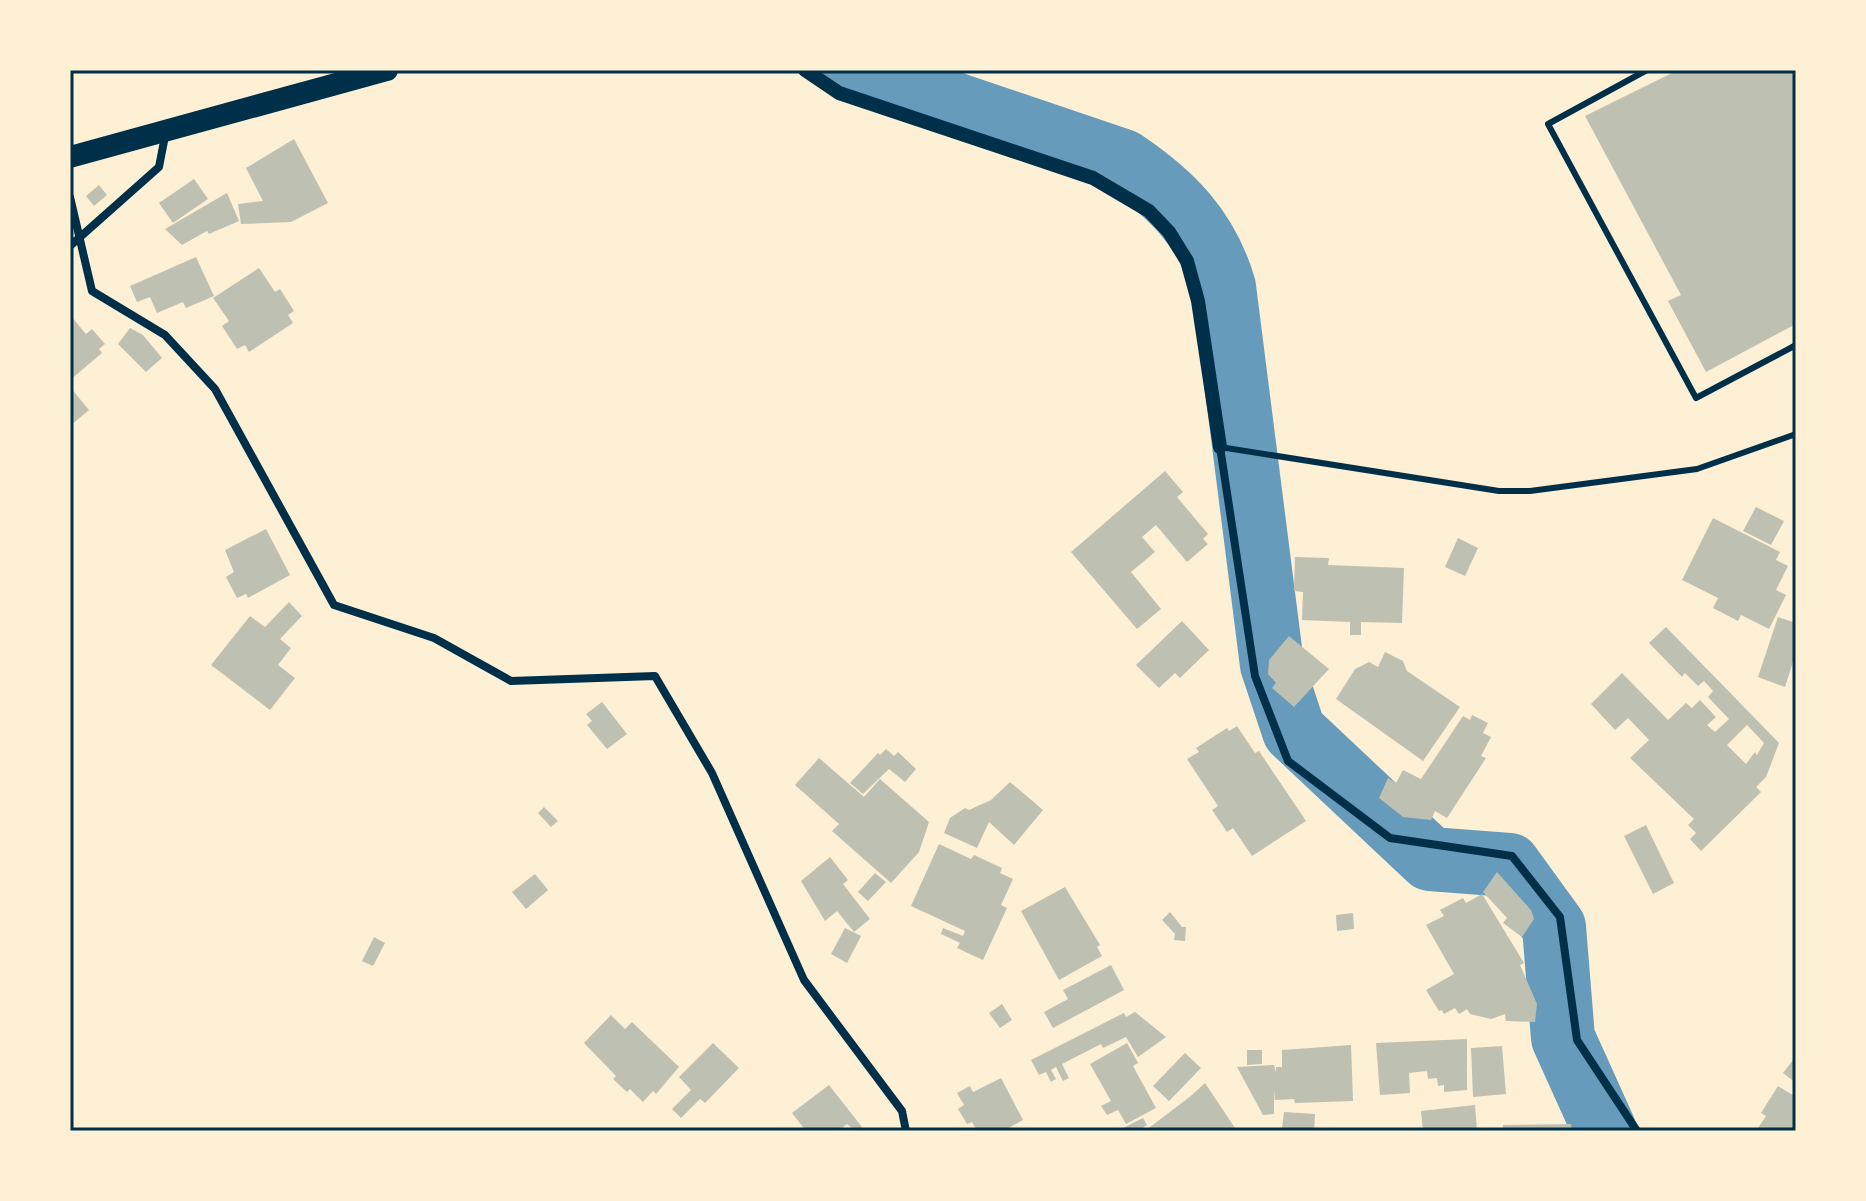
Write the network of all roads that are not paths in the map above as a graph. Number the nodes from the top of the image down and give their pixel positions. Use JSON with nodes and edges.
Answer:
{"nodes":[{"id":1,"x":387,"y":70,"type":"edge"},
{"id":2,"x":805,"y":70,"type":"edge"},
{"id":3,"x":1647,"y":70,"type":"edge"},
{"id":4,"x":166,"y":128,"type":"junction"},
{"id":5,"x":70,"y":157,"type":"edge"},
{"id":6,"x":70,"y":197,"type":"edge"},
{"id":7,"x":80,"y":237,"type":"junction"},
{"id":8,"x":70,"y":246,"type":"edge"},
{"id":9,"x":1794,"y":346,"type":"edge"},
{"id":10,"x":1796,"y":355,"type":"edge"},
{"id":11,"x":1796,"y":434,"type":"edge"},
{"id":12,"x":1220,"y":447,"type":"junction"},
{"id":13,"x":906,"y":1131,"type":"edge"},
{"id":14,"x":1637,"y":1131,"type":"edge"}],
"edges":[{"from":1,"to":4,"type":"highway"},
{"from":2,"to":12,"type":"street"},
{"from":3,"to":9,"type":"lane"},
{"from":4,"to":5,"type":"highway"},
{"from":4,"to":7,"type":"street"},
{"from":6,"to":7,"type":"street"},
{"from":7,"to":8,"type":"street"},
{"from":7,"to":13,"type":"street"},
{"from":9,"to":10,"type":"lane"},
{"from":11,"to":12,"type":"lane"},
{"from":12,"to":14,"type":"street"}]}
